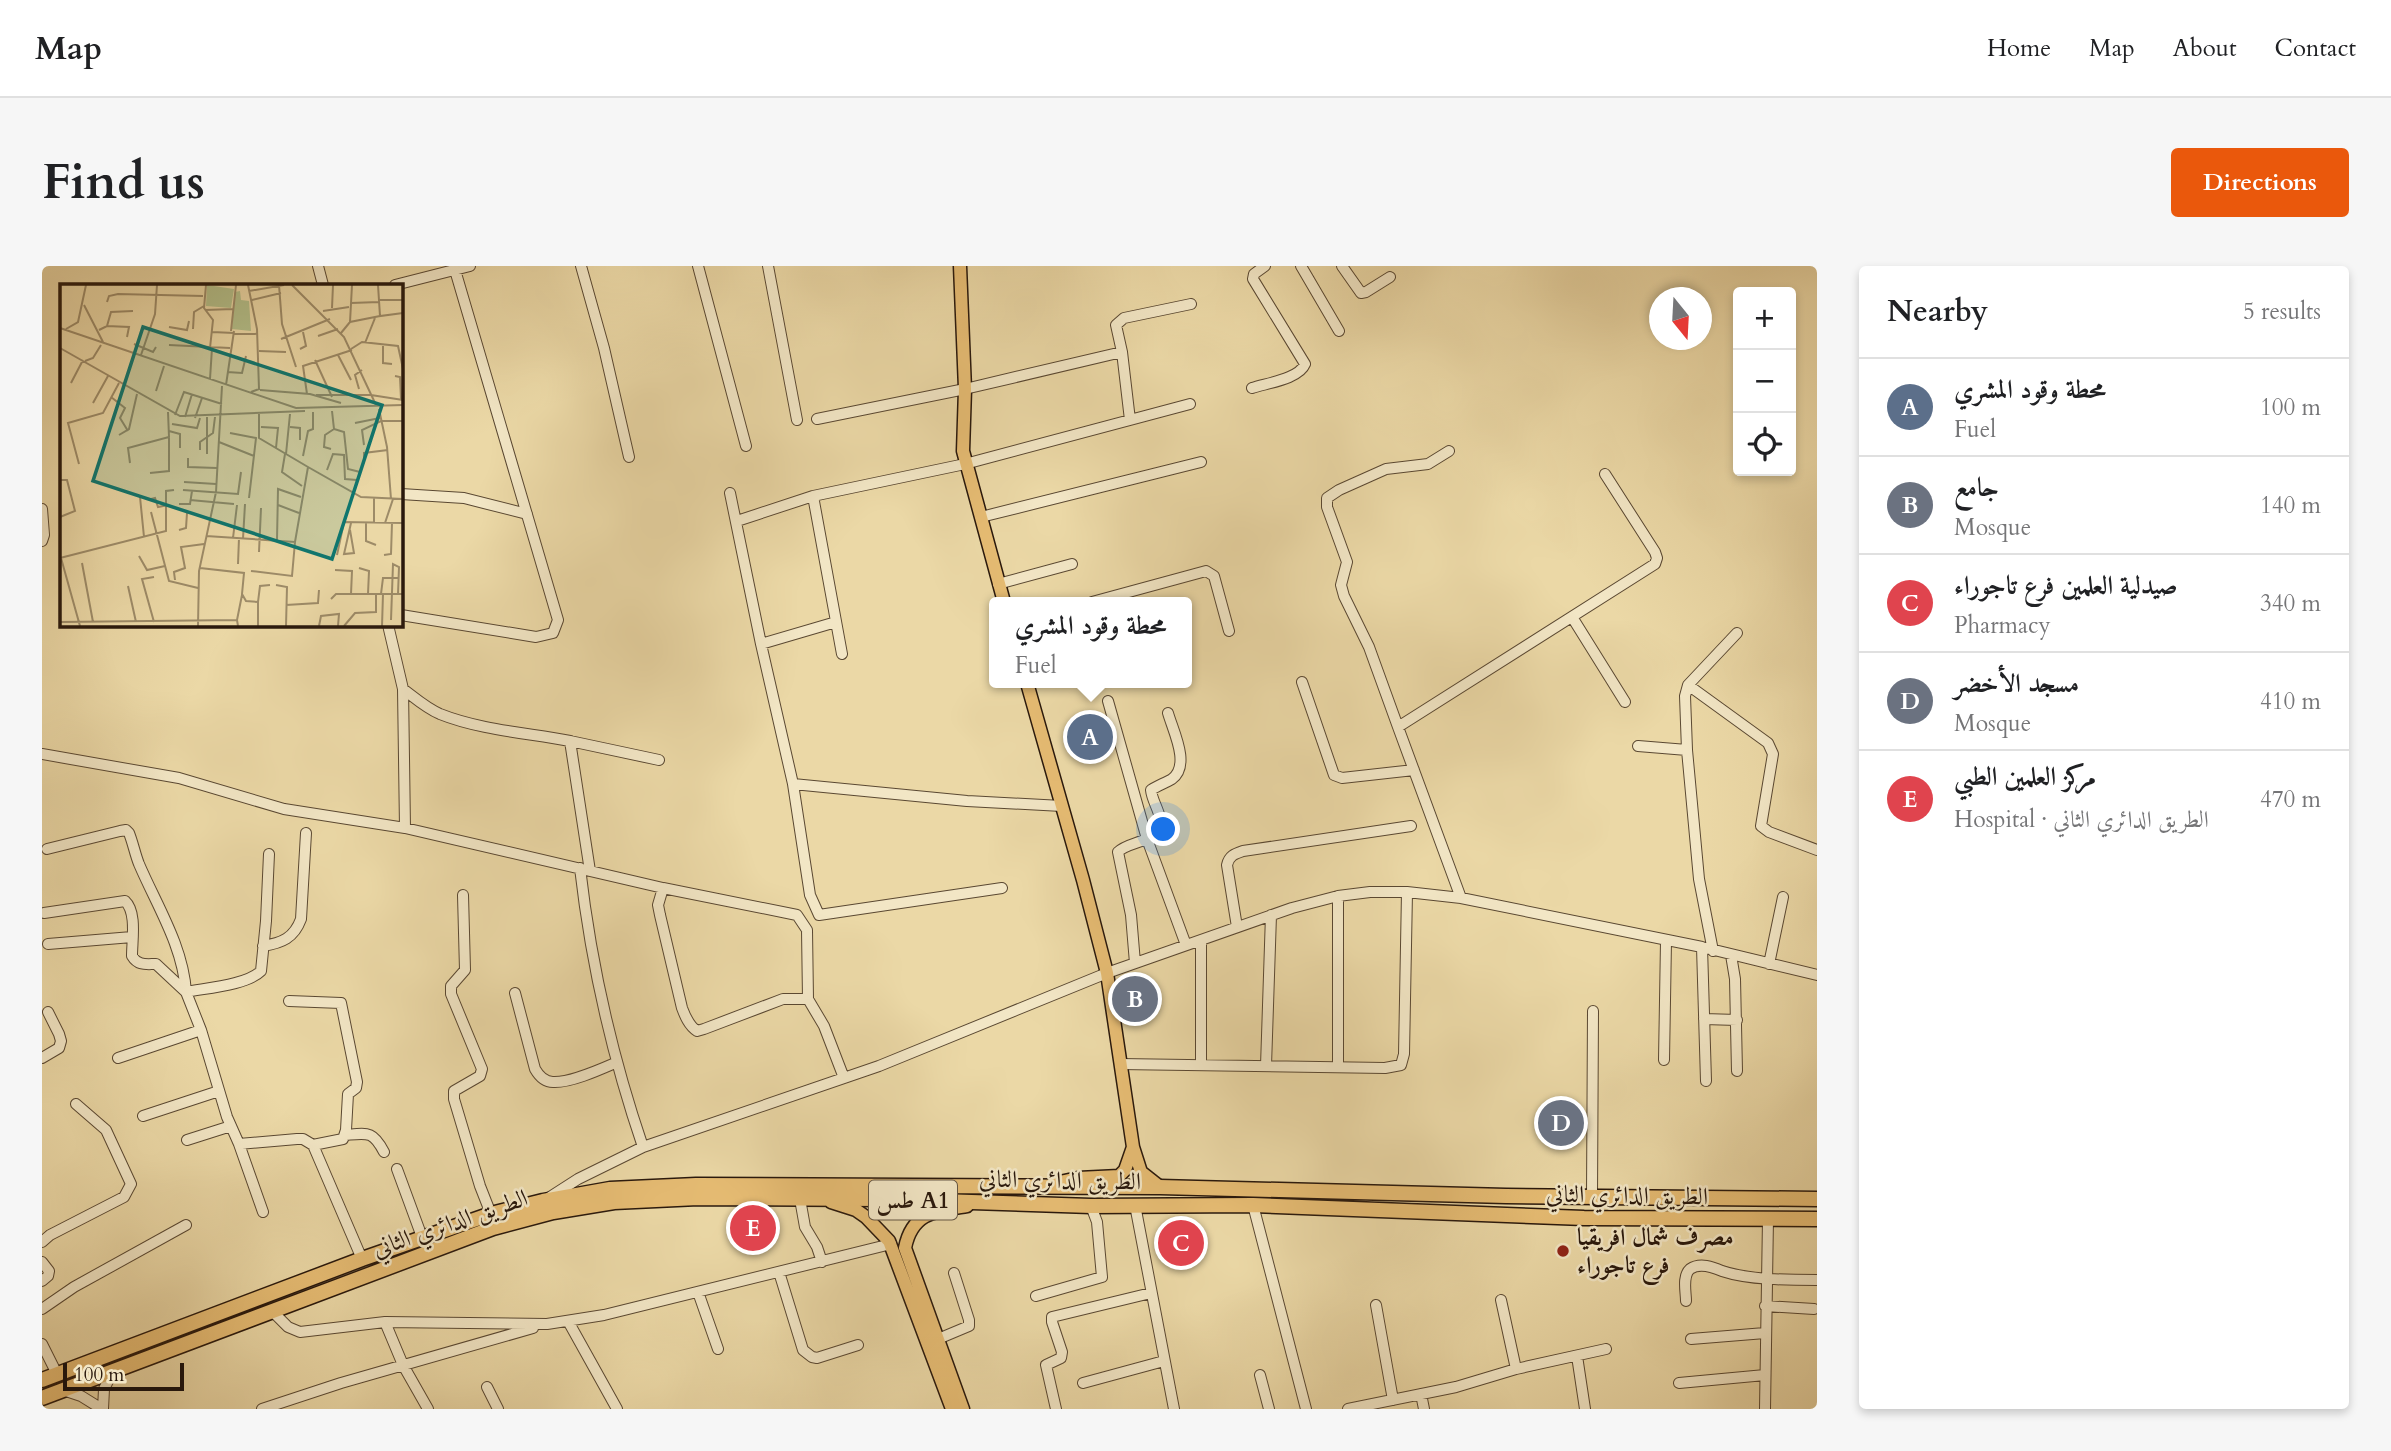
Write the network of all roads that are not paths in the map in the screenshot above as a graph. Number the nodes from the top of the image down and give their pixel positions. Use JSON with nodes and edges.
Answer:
{"nodes":[{"id":1,"x":318,"y":266,"type":"edge"},
{"id":2,"x":470,"y":266,"type":"edge"},
{"id":3,"x":581,"y":266,"type":"edge"},
{"id":4,"x":698,"y":266,"type":"edge"},
{"id":5,"x":768,"y":266,"type":"edge"},
{"id":6,"x":960,"y":266,"type":"edge"},
{"id":7,"x":1301,"y":266,"type":"edge"},
{"id":8,"x":1342,"y":266,"type":"edge"},
{"id":9,"x":1263,"y":267,"type":"edge"},
{"id":10,"x":455,"y":270,"type":"junction"},
{"id":11,"x":1390,"y":277,"type":"dead end"},
{"id":12,"x":323,"y":284,"type":"edge"},
{"id":13,"x":399,"y":284,"type":"edge"},
{"id":14,"x":1191,"y":304,"type":"dead end"},
{"id":15,"x":1339,"y":331,"type":"dead end"},
{"id":16,"x":1122,"y":352,"type":"junction"},
{"id":17,"x":1252,"y":388,"type":"dead end"},
{"id":18,"x":965,"y":389,"type":"junction"},
{"id":19,"x":1190,"y":404,"type":"dead end"},
{"id":20,"x":817,"y":419,"type":"dead end"},
{"id":21,"x":797,"y":420,"type":"dead end"},
{"id":22,"x":1130,"y":420,"type":"junction"},
{"id":23,"x":746,"y":446,"type":"dead end"},
{"id":24,"x":1449,"y":451,"type":"dead end"},
{"id":25,"x":629,"y":457,"type":"dead end"},
{"id":26,"x":1201,"y":461,"type":"dead end"},
{"id":27,"x":965,"y":464,"type":"junction"},
{"id":28,"x":1605,"y":474,"type":"dead end"},
{"id":29,"x":730,"y":493,"type":"dead end"},
{"id":30,"x":402,"y":495,"type":"edge"},
{"id":31,"x":813,"y":496,"type":"junction"},
{"id":32,"x":42,"y":509,"type":"edge"},
{"id":33,"x":527,"y":514,"type":"junction"},
{"id":34,"x":981,"y":517,"type":"junction"},
{"id":35,"x":737,"y":521,"type":"junction"},
{"id":36,"x":42,"y":541,"type":"edge"},
{"id":37,"x":1072,"y":564,"type":"dead end"},
{"id":38,"x":998,"y":584,"type":"junction"},
{"id":39,"x":1002,"y":597,"type":"edge"},
{"id":40,"x":1110,"y":597,"type":"edge"},
{"id":41,"x":402,"y":615,"type":"edge"},
{"id":42,"x":1572,"y":617,"type":"junction"},
{"id":43,"x":836,"y":622,"type":"junction"},
{"id":44,"x":388,"y":626,"type":"edge"},
{"id":45,"x":1229,"y":631,"type":"dead end"},
{"id":46,"x":1737,"y":633,"type":"dead end"},
{"id":47,"x":761,"y":644,"type":"junction"},
{"id":48,"x":842,"y":654,"type":"dead end"},
{"id":49,"x":1302,"y":682,"type":"dead end"},
{"id":50,"x":1688,"y":685,"type":"junction"},
{"id":51,"x":1028,"y":688,"type":"edge"},
{"id":52,"x":403,"y":689,"type":"junction"},
{"id":53,"x":1108,"y":701,"type":"dead end"},
{"id":54,"x":1625,"y":702,"type":"dead end"},
{"id":55,"x":1168,"y":713,"type":"dead end"},
{"id":56,"x":1398,"y":727,"type":"junction"},
{"id":57,"x":570,"y":741,"type":"junction"},
{"id":58,"x":1638,"y":746,"type":"dead end"},
{"id":59,"x":1687,"y":750,"type":"junction"},
{"id":60,"x":42,"y":754,"type":"edge"},
{"id":61,"x":659,"y":760,"type":"dead end"},
{"id":62,"x":1414,"y":770,"type":"junction"},
{"id":63,"x":793,"y":784,"type":"junction"},
{"id":64,"x":1062,"y":806,"type":"junction"},
{"id":65,"x":1411,"y":826,"type":"dead end"},
{"id":66,"x":405,"y":828,"type":"junction"},
{"id":67,"x":306,"y":833,"type":"dead end"},
{"id":68,"x":1147,"y":839,"type":"junction"},
{"id":69,"x":47,"y":849,"type":"dead end"},
{"id":70,"x":1817,"y":850,"type":"edge"},
{"id":71,"x":269,"y":854,"type":"dead end"},
{"id":72,"x":585,"y":870,"type":"junction"},
{"id":73,"x":663,"y":888,"type":"junction"},
{"id":74,"x":1002,"y":888,"type":"dead end"},
{"id":75,"x":1407,"y":892,"type":"junction"},
{"id":76,"x":463,"y":895,"type":"dead end"},
{"id":77,"x":1338,"y":896,"type":"junction"},
{"id":78,"x":1783,"y":897,"type":"dead end"},
{"id":79,"x":1461,"y":898,"type":"junction"},
{"id":80,"x":44,"y":913,"type":"dead end"},
{"id":81,"x":1271,"y":915,"type":"junction"},
{"id":82,"x":1237,"y":927,"type":"junction"},
{"id":83,"x":132,"y":937,"type":"junction"},
{"id":84,"x":1200,"y":940,"type":"junction"},
{"id":85,"x":1665,"y":941,"type":"junction"},
{"id":86,"x":48,"y":944,"type":"dead end"},
{"id":87,"x":1186,"y":945,"type":"junction"},
{"id":88,"x":263,"y":946,"type":"junction"},
{"id":89,"x":1702,"y":947,"type":"junction"},
{"id":90,"x":1713,"y":951,"type":"junction"},
{"id":91,"x":1731,"y":955,"type":"junction"},
{"id":92,"x":1135,"y":963,"type":"junction"},
{"id":93,"x":1769,"y":964,"type":"junction"},
{"id":94,"x":1107,"y":973,"type":"junction"},
{"id":95,"x":1817,"y":975,"type":"edge"},
{"id":96,"x":186,"y":992,"type":"junction"},
{"id":97,"x":515,"y":993,"type":"dead end"},
{"id":98,"x":808,"y":999,"type":"junction"},
{"id":99,"x":289,"y":1001,"type":"dead end"},
{"id":100,"x":1593,"y":1011,"type":"dead end"},
{"id":101,"x":48,"y":1012,"type":"dead end"},
{"id":102,"x":1704,"y":1019,"type":"junction"},
{"id":103,"x":1737,"y":1020,"type":"junction"},
{"id":104,"x":201,"y":1030,"type":"junction"},
{"id":105,"x":42,"y":1058,"type":"edge"},
{"id":106,"x":118,"y":1058,"type":"dead end"},
{"id":107,"x":1664,"y":1060,"type":"dead end"},
{"id":108,"x":615,"y":1063,"type":"junction"},
{"id":109,"x":1119,"y":1064,"type":"junction"},
{"id":110,"x":1201,"y":1065,"type":"junction"},
{"id":111,"x":1266,"y":1066,"type":"junction"},
{"id":112,"x":1338,"y":1067,"type":"junction"},
{"id":113,"x":1737,"y":1071,"type":"dead end"},
{"id":114,"x":844,"y":1078,"type":"junction"},
{"id":115,"x":1706,"y":1081,"type":"dead end"},
{"id":116,"x":219,"y":1091,"type":"junction"},
{"id":117,"x":76,"y":1104,"type":"dead end"},
{"id":118,"x":143,"y":1116,"type":"dead end"},
{"id":119,"x":231,"y":1126,"type":"junction"},
{"id":120,"x":345,"y":1135,"type":"junction"},
{"id":121,"x":187,"y":1140,"type":"dead end"},
{"id":122,"x":239,"y":1144,"type":"junction"},
{"id":123,"x":313,"y":1145,"type":"junction"},
{"id":124,"x":643,"y":1147,"type":"junction"},
{"id":125,"x":1133,"y":1147,"type":"junction"},
{"id":126,"x":384,"y":1152,"type":"dead end"},
{"id":127,"x":397,"y":1169,"type":"dead end"},
{"id":128,"x":1042,"y":1187,"type":"junction"},
{"id":129,"x":1160,"y":1187,"type":"junction"},
{"id":130,"x":1478,"y":1195,"type":"junction"},
{"id":131,"x":1527,"y":1196,"type":"junction"},
{"id":132,"x":1592,"y":1197,"type":"junction"},
{"id":133,"x":800,"y":1199,"type":"junction"},
{"id":134,"x":1817,"y":1199,"type":"edge"},
{"id":135,"x":824,"y":1200,"type":"junction"},
{"id":136,"x":543,"y":1201,"type":"junction"},
{"id":137,"x":988,"y":1202,"type":"junction"},
{"id":138,"x":1135,"y":1205,"type":"junction"},
{"id":139,"x":1253,"y":1205,"type":"junction"},
{"id":140,"x":1091,"y":1206,"type":"junction"},
{"id":141,"x":263,"y":1212,"type":"dead end"},
{"id":142,"x":1477,"y":1213,"type":"junction"},
{"id":143,"x":491,"y":1214,"type":"junction"},
{"id":144,"x":1523,"y":1216,"type":"junction"},
{"id":145,"x":1768,"y":1219,"type":"junction"},
{"id":146,"x":1817,"y":1219,"type":"edge"},
{"id":147,"x":186,"y":1225,"type":"dead end"},
{"id":148,"x":422,"y":1237,"type":"junction"},
{"id":149,"x":42,"y":1242,"type":"edge"},
{"id":150,"x":891,"y":1244,"type":"junction"},
{"id":151,"x":362,"y":1259,"type":"junction"},
{"id":152,"x":42,"y":1262,"type":"edge"},
{"id":153,"x":822,"y":1262,"type":"junction"},
{"id":154,"x":779,"y":1272,"type":"junction"},
{"id":155,"x":954,"y":1273,"type":"dead end"},
{"id":156,"x":1765,"y":1277,"type":"junction"},
{"id":157,"x":1817,"y":1280,"type":"edge"},
{"id":158,"x":42,"y":1281,"type":"edge"},
{"id":159,"x":698,"y":1292,"type":"junction"},
{"id":160,"x":1151,"y":1293,"type":"junction"},
{"id":161,"x":1036,"y":1296,"type":"dead end"},
{"id":162,"x":1501,"y":1300,"type":"dead end"},
{"id":163,"x":1686,"y":1301,"type":"dead end"},
{"id":164,"x":1376,"y":1305,"type":"dead end"},
{"id":165,"x":1765,"y":1306,"type":"junction"},
{"id":166,"x":42,"y":1309,"type":"edge"},
{"id":167,"x":1814,"y":1309,"type":"dead end"},
{"id":168,"x":273,"y":1312,"type":"junction"},
{"id":169,"x":568,"y":1321,"type":"junction"},
{"id":170,"x":385,"y":1322,"type":"junction"},
{"id":171,"x":547,"y":1324,"type":"junction"},
{"id":172,"x":1765,"y":1333,"type":"junction"},
{"id":173,"x":938,"y":1339,"type":"junction"},
{"id":174,"x":1691,"y":1339,"type":"dead end"},
{"id":175,"x":42,"y":1344,"type":"edge"},
{"id":176,"x":858,"y":1345,"type":"dead end"},
{"id":177,"x":718,"y":1349,"type":"dead end"},
{"id":178,"x":1606,"y":1349,"type":"dead end"},
{"id":179,"x":1577,"y":1356,"type":"junction"},
{"id":180,"x":1164,"y":1361,"type":"junction"},
{"id":181,"x":403,"y":1365,"type":"junction"},
{"id":182,"x":1516,"y":1369,"type":"junction"},
{"id":183,"x":113,"y":1371,"type":"junction"},
{"id":184,"x":57,"y":1374,"type":"junction"},
{"id":185,"x":1260,"y":1375,"type":"dead end"},
{"id":186,"x":1765,"y":1375,"type":"junction"},
{"id":187,"x":42,"y":1380,"type":"edge"},
{"id":188,"x":1083,"y":1383,"type":"dead end"},
{"id":189,"x":1679,"y":1383,"type":"dead end"},
{"id":190,"x":487,"y":1387,"type":"dead end"},
{"id":191,"x":62,"y":1390,"type":"junction"},
{"id":192,"x":1421,"y":1394,"type":"junction"},
{"id":193,"x":43,"y":1397,"type":"edge"},
{"id":194,"x":1393,"y":1400,"type":"junction"},
{"id":195,"x":102,"y":1409,"type":"edge"},
{"id":196,"x":262,"y":1409,"type":"edge"},
{"id":197,"x":428,"y":1409,"type":"edge"},
{"id":198,"x":498,"y":1409,"type":"edge"},
{"id":199,"x":617,"y":1409,"type":"edge"},
{"id":200,"x":952,"y":1409,"type":"edge"},
{"id":201,"x":963,"y":1409,"type":"edge"},
{"id":202,"x":1056,"y":1409,"type":"edge"},
{"id":203,"x":1174,"y":1409,"type":"edge"},
{"id":204,"x":1269,"y":1409,"type":"edge"},
{"id":205,"x":1306,"y":1409,"type":"edge"},
{"id":206,"x":1348,"y":1409,"type":"edge"},
{"id":207,"x":1424,"y":1409,"type":"edge"},
{"id":208,"x":1585,"y":1409,"type":"edge"},
{"id":209,"x":1765,"y":1409,"type":"edge"}],
"edges":[{"from":1,"to":12,"type":"street"},
{"from":2,"to":10,"type":"street"},
{"from":3,"to":25,"type":"street"},
{"from":4,"to":23,"type":"street"},
{"from":5,"to":21,"type":"street"},
{"from":6,"to":18,"type":"main road"},
{"from":7,"to":15,"type":"street"},
{"from":8,"to":11,"type":"street"},
{"from":9,"to":17,"type":"street"},
{"from":10,"to":13,"type":"street"},
{"from":10,"to":33,"type":"street"},
{"from":14,"to":16,"type":"street"},
{"from":16,"to":18,"type":"street"},
{"from":16,"to":22,"type":"street"},
{"from":18,"to":20,"type":"street"},
{"from":18,"to":27,"type":"main road"},
{"from":19,"to":22,"type":"street"},
{"from":22,"to":27,"type":"street"},
{"from":24,"to":56,"type":"street"},
{"from":26,"to":34,"type":"street"},
{"from":27,"to":31,"type":"street"},
{"from":27,"to":34,"type":"main road"},
{"from":28,"to":42,"type":"street"},
{"from":29,"to":35,"type":"street"},
{"from":30,"to":33,"type":"street"},
{"from":31,"to":35,"type":"street"},
{"from":31,"to":43,"type":"street"},
{"from":32,"to":36,"type":"street"},
{"from":33,"to":41,"type":"street"},
{"from":34,"to":38,"type":"main road"},
{"from":35,"to":47,"type":"street"},
{"from":37,"to":38,"type":"street"},
{"from":38,"to":39,"type":"main road"},
{"from":40,"to":45,"type":"street"},
{"from":42,"to":54,"type":"street"},
{"from":42,"to":56,"type":"street"},
{"from":43,"to":47,"type":"street"},
{"from":43,"to":48,"type":"street"},
{"from":44,"to":52,"type":"street"},
{"from":46,"to":50,"type":"street"},
{"from":47,"to":63,"type":"street"},
{"from":49,"to":62,"type":"street"},
{"from":50,"to":59,"type":"street"},
{"from":50,"to":70,"type":"street"},
{"from":51,"to":64,"type":"main road"},
{"from":52,"to":57,"type":"street"},
{"from":52,"to":66,"type":"street"},
{"from":53,"to":68,"type":"street"},
{"from":55,"to":68,"type":"street"},
{"from":56,"to":62,"type":"street"},
{"from":57,"to":61,"type":"street"},
{"from":57,"to":72,"type":"street"},
{"from":58,"to":59,"type":"street"},
{"from":59,"to":90,"type":"street"},
{"from":60,"to":66,"type":"street"},
{"from":62,"to":79,"type":"street"},
{"from":63,"to":64,"type":"street"},
{"from":63,"to":74,"type":"street"},
{"from":64,"to":94,"type":"main road"},
{"from":65,"to":82,"type":"street"},
{"from":66,"to":72,"type":"street"},
{"from":67,"to":88,"type":"street"},
{"from":68,"to":87,"type":"street"},
{"from":68,"to":92,"type":"street"},
{"from":69,"to":96,"type":"street"},
{"from":71,"to":88,"type":"street"},
{"from":72,"to":73,"type":"street"},
{"from":72,"to":108,"type":"street"},
{"from":73,"to":98,"type":"street"},
{"from":73,"to":98,"type":"street"},
{"from":75,"to":77,"type":"street"},
{"from":75,"to":79,"type":"street"},
{"from":75,"to":112,"type":"street"},
{"from":76,"to":143,"type":"street"},
{"from":77,"to":81,"type":"street"},
{"from":77,"to":112,"type":"street"},
{"from":78,"to":93,"type":"street"},
{"from":79,"to":85,"type":"street"},
{"from":80,"to":83,"type":"street"},
{"from":81,"to":82,"type":"street"},
{"from":81,"to":111,"type":"street"},
{"from":82,"to":84,"type":"street"},
{"from":83,"to":86,"type":"street"},
{"from":83,"to":96,"type":"street"},
{"from":84,"to":87,"type":"street"},
{"from":84,"to":110,"type":"street"},
{"from":85,"to":89,"type":"street"},
{"from":85,"to":107,"type":"street"},
{"from":87,"to":92,"type":"street"},
{"from":88,"to":96,"type":"street"},
{"from":89,"to":90,"type":"street"},
{"from":89,"to":102,"type":"street"},
{"from":90,"to":91,"type":"street"},
{"from":91,"to":93,"type":"street"},
{"from":91,"to":103,"type":"street"},
{"from":92,"to":94,"type":"street"},
{"from":93,"to":95,"type":"street"},
{"from":94,"to":109,"type":"main road"},
{"from":94,"to":114,"type":"street"},
{"from":96,"to":104,"type":"street"},
{"from":97,"to":108,"type":"street"},
{"from":98,"to":114,"type":"street"},
{"from":99,"to":120,"type":"street"},
{"from":100,"to":132,"type":"street"},
{"from":101,"to":105,"type":"street"},
{"from":102,"to":103,"type":"street"},
{"from":102,"to":115,"type":"street"},
{"from":103,"to":113,"type":"street"},
{"from":104,"to":106,"type":"street"},
{"from":104,"to":116,"type":"street"},
{"from":108,"to":124,"type":"street"},
{"from":109,"to":110,"type":"street"},
{"from":109,"to":125,"type":"main road"},
{"from":110,"to":111,"type":"street"},
{"from":111,"to":112,"type":"street"},
{"from":114,"to":124,"type":"street"},
{"from":116,"to":118,"type":"street"},
{"from":116,"to":119,"type":"street"},
{"from":117,"to":149,"type":"street"},
{"from":119,"to":121,"type":"street"},
{"from":119,"to":122,"type":"street"},
{"from":120,"to":123,"type":"street"},
{"from":120,"to":126,"type":"street"},
{"from":122,"to":123,"type":"street"},
{"from":122,"to":141,"type":"street"},
{"from":123,"to":151,"type":"street"},
{"from":124,"to":136,"type":"street"},
{"from":125,"to":128,"type":"main road"},
{"from":125,"to":129,"type":"main road"},
{"from":127,"to":148,"type":"street"},
{"from":128,"to":129,"type":"highway","name":"الطريق الدائري الثاني","number":"طس A1"},
{"from":128,"to":136,"type":"highway","name":"الطريق الدائري الثاني","number":"طس A1"},
{"from":129,"to":130,"type":"highway","name":"الطريق الدائري الثاني","number":"طس A1"},
{"from":130,"to":131,"type":"highway","name":"الطريق الدائري الثاني","number":"طس A1"},
{"from":130,"to":142,"type":"highway"},
{"from":131,"to":132,"type":"highway","name":"الطريق الدائري الثاني","number":"طس A1"},
{"from":131,"to":144,"type":"highway"},
{"from":132,"to":134,"type":"highway","name":"الطريق الدائري الثاني","number":"طس A1"},
{"from":133,"to":135,"type":"highway","name":"الطريق الدائري الثاني","number":"طس A1"},
{"from":133,"to":153,"type":"street"},
{"from":133,"to":168,"type":"highway","name":"الطريق الدائري الثاني","number":"طس A1"},
{"from":135,"to":137,"type":"highway","name":"الطريق الدائري الثاني","number":"طس A1"},
{"from":135,"to":150,"type":"main road"},
{"from":136,"to":143,"type":"highway","name":"الطريق الدائري الثاني","number":"طس A1"},
{"from":137,"to":140,"type":"highway","name":"الطريق الدائري الثاني","number":"طس A1"},
{"from":137,"to":173,"type":"main road"},
{"from":138,"to":139,"type":"highway","name":"الطريق الدائري الثاني","number":"طس A1"},
{"from":138,"to":140,"type":"highway","name":"الطريق الدائري الثاني","number":"طس A1"},
{"from":138,"to":160,"type":"street"},
{"from":139,"to":142,"type":"highway","name":"الطريق الدائري الثاني","number":"طس A1"},
{"from":139,"to":205,"type":"street"},
{"from":140,"to":161,"type":"street"},
{"from":142,"to":144,"type":"highway","name":"الطريق الدائري الثاني","number":"طس A1"},
{"from":143,"to":148,"type":"highway","name":"الطريق الدائري الثاني","number":"طس A1"},
{"from":144,"to":145,"type":"highway","name":"الطريق الدائري الثاني","number":"طس A1"},
{"from":145,"to":146,"type":"highway","name":"الطريق الدائري الثاني","number":"طس A1"},
{"from":145,"to":156,"type":"street"},
{"from":147,"to":166,"type":"street"},
{"from":148,"to":151,"type":"highway","name":"الطريق الدائري الثاني","number":"طس A1"},
{"from":150,"to":153,"type":"street"},
{"from":150,"to":200,"type":"main road"},
{"from":151,"to":184,"type":"highway","name":"الطريق الدائري الثاني","number":"طس A1"},
{"from":152,"to":158,"type":"street"},
{"from":153,"to":154,"type":"street"},
{"from":154,"to":159,"type":"street"},
{"from":154,"to":176,"type":"street"},
{"from":155,"to":173,"type":"street"},
{"from":156,"to":157,"type":"street"},
{"from":156,"to":163,"type":"street"},
{"from":156,"to":165,"type":"street"},
{"from":159,"to":169,"type":"street"},
{"from":159,"to":177,"type":"street"},
{"from":160,"to":180,"type":"street"},
{"from":160,"to":202,"type":"street"},
{"from":162,"to":182,"type":"street"},
{"from":164,"to":194,"type":"street"},
{"from":165,"to":167,"type":"street"},
{"from":165,"to":172,"type":"street"},
{"from":168,"to":170,"type":"street"},
{"from":168,"to":183,"type":"highway","name":"الطريق الدائري الثاني","number":"طس A1"},
{"from":169,"to":171,"type":"street"},
{"from":169,"to":199,"type":"street"},
{"from":170,"to":171,"type":"street"},
{"from":170,"to":181,"type":"street"},
{"from":171,"to":181,"type":"street"},
{"from":172,"to":174,"type":"street"},
{"from":172,"to":186,"type":"street"},
{"from":173,"to":201,"type":"main road"},
{"from":175,"to":184,"type":"street"},
{"from":178,"to":179,"type":"street"},
{"from":179,"to":182,"type":"street"},
{"from":179,"to":208,"type":"street"},
{"from":180,"to":188,"type":"street"},
{"from":180,"to":203,"type":"street"},
{"from":181,"to":196,"type":"street"},
{"from":181,"to":197,"type":"street"},
{"from":182,"to":192,"type":"street"},
{"from":183,"to":191,"type":"highway","name":"الطريق الدائري الثاني","number":"طس A1"},
{"from":183,"to":195,"type":"street"},
{"from":184,"to":187,"type":"highway","name":"الطريق الدائري الثاني","number":"طس A1"},
{"from":185,"to":204,"type":"street"},
{"from":186,"to":189,"type":"street"},
{"from":186,"to":209,"type":"street"},
{"from":190,"to":198,"type":"street"},
{"from":191,"to":193,"type":"highway","name":"الطريق الدائري الثاني","number":"طس A1"},
{"from":191,"to":195,"type":"street"},
{"from":192,"to":194,"type":"street"},
{"from":192,"to":207,"type":"street"},
{"from":194,"to":206,"type":"street"}]}
